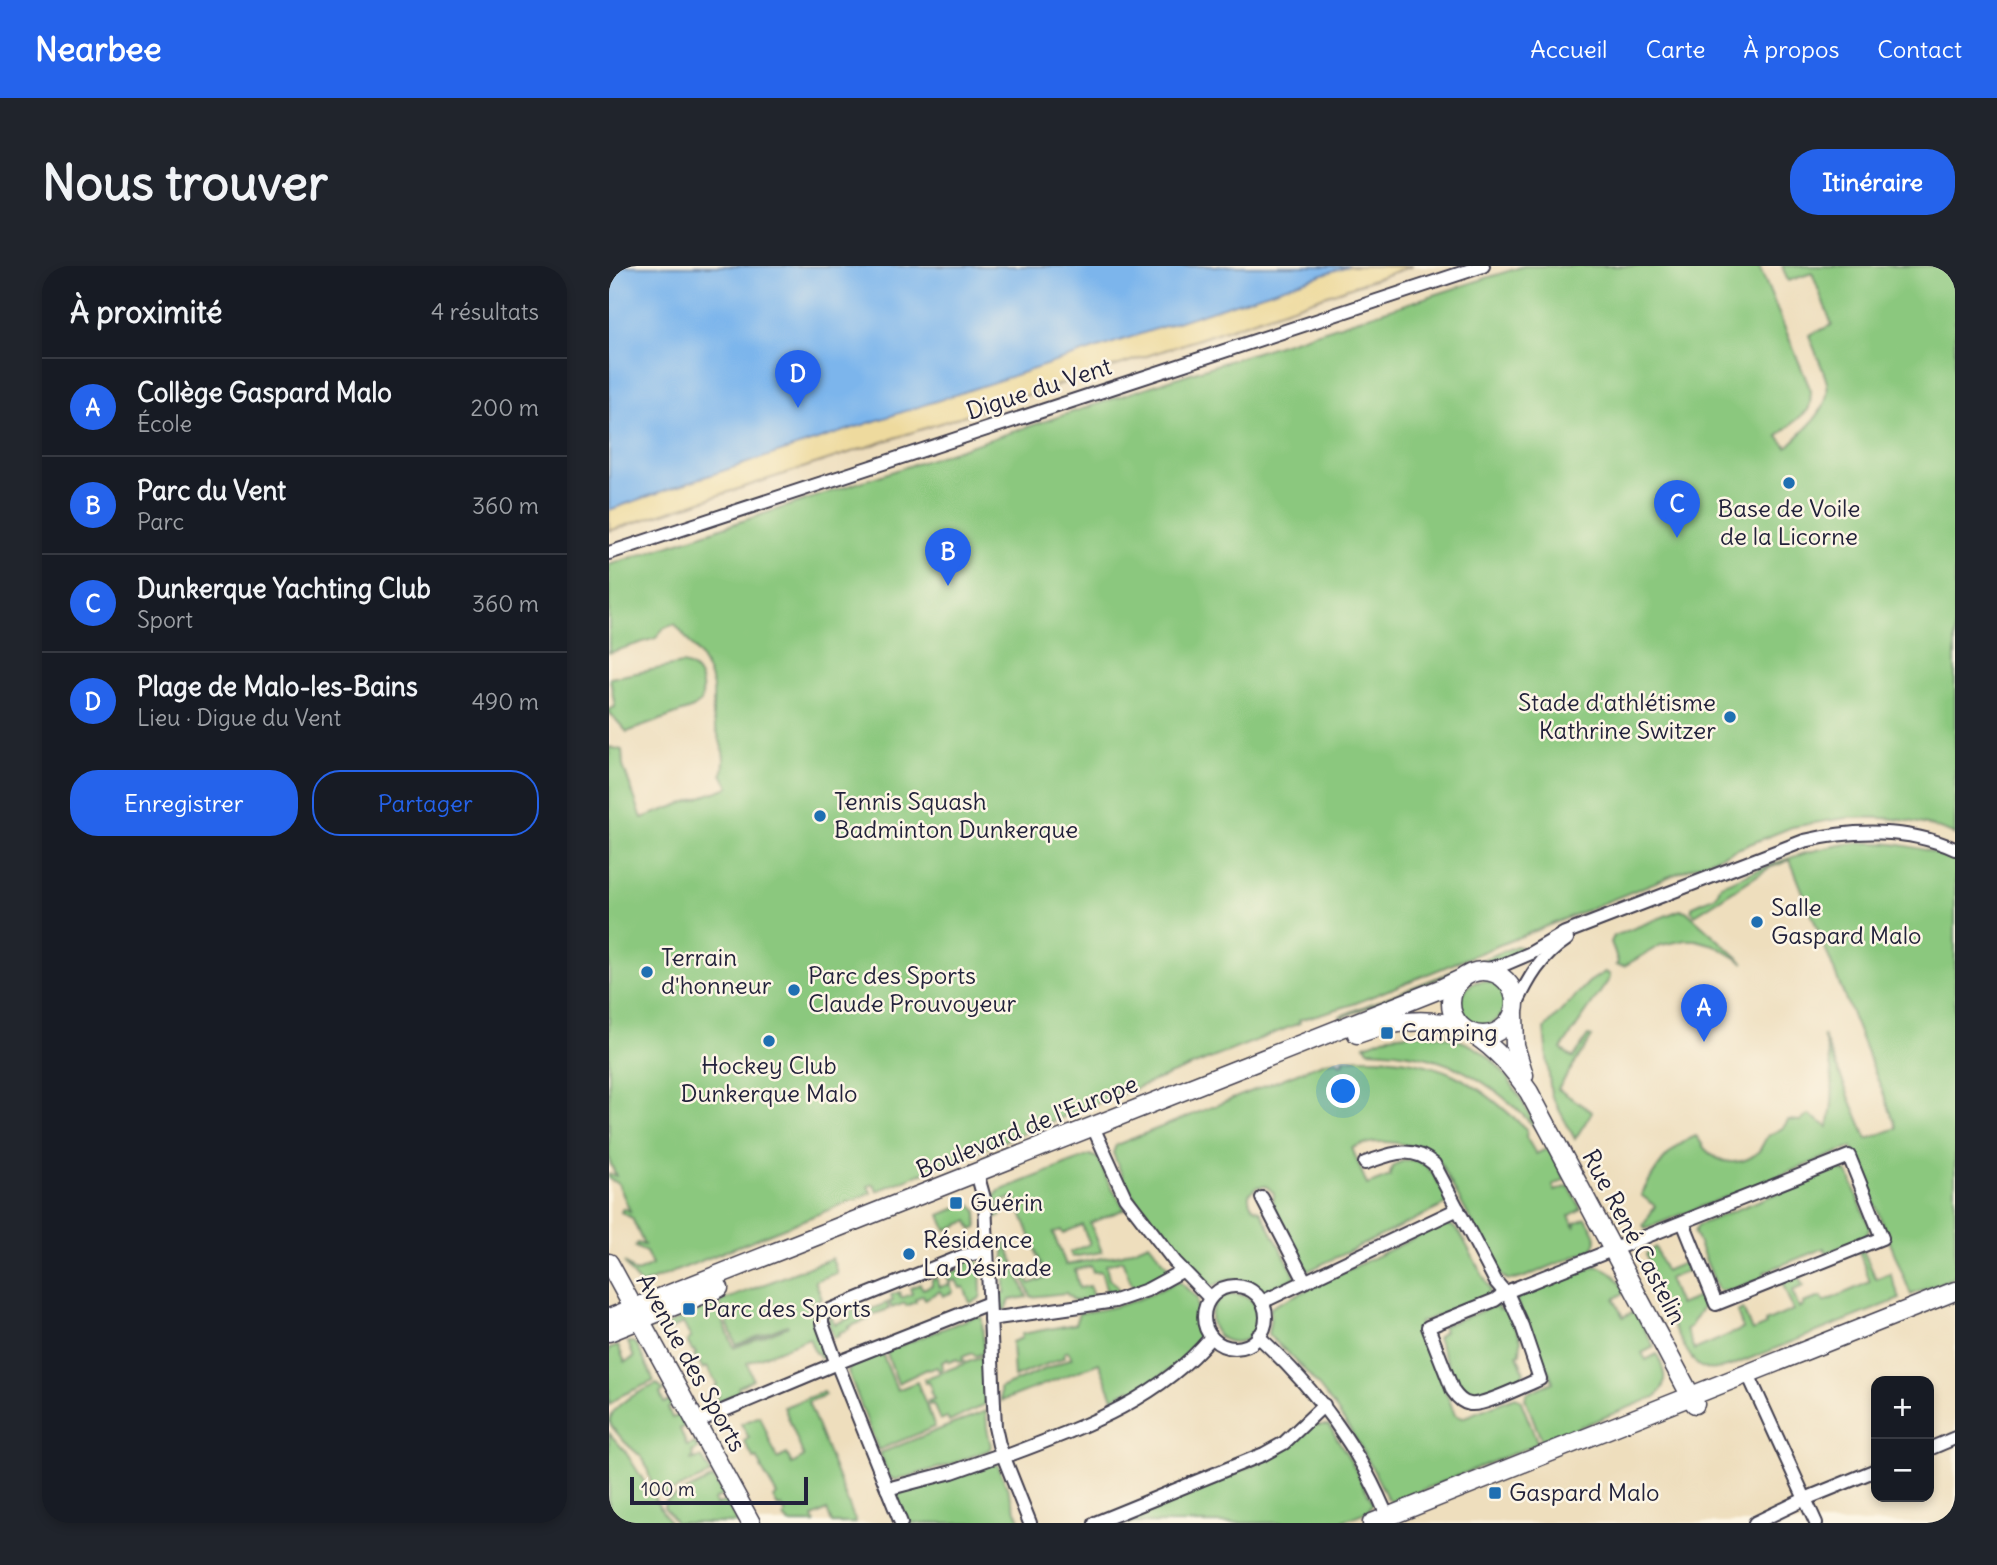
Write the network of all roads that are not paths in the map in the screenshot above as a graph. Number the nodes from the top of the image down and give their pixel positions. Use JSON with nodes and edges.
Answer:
{"nodes":[{"id":1,"x":1483,"y":266,"type":"edge"},
{"id":2,"x":609,"y":553,"type":"edge"},
{"id":3,"x":1955,"y":849,"type":"edge"},
{"id":4,"x":1594,"y":923,"type":"junction"},
{"id":5,"x":1481,"y":971,"type":"junction"},
{"id":6,"x":1462,"y":978,"type":"junction"},
{"id":7,"x":1514,"y":1010,"type":"junction"},
{"id":8,"x":1467,"y":1031,"type":"junction"},
{"id":9,"x":1529,"y":1092,"type":"junction"},
{"id":10,"x":1095,"y":1132,"type":"junction"},
{"id":11,"x":1365,"y":1163,"type":"dead end"},
{"id":12,"x":979,"y":1178,"type":"junction"},
{"id":13,"x":1262,"y":1198,"type":"dead end"},
{"id":14,"x":1458,"y":1209,"type":"junction"},
{"id":15,"x":1683,"y":1222,"type":"junction"},
{"id":16,"x":1613,"y":1250,"type":"junction"},
{"id":17,"x":987,"y":1251,"type":"junction"},
{"id":18,"x":609,"y":1263,"type":"edge"},
{"id":19,"x":1182,"y":1270,"type":"junction"},
{"id":20,"x":1305,"y":1281,"type":"junction"},
{"id":21,"x":1955,"y":1291,"type":"edge"},
{"id":22,"x":1506,"y":1293,"type":"junction"},
{"id":23,"x":1210,"y":1298,"type":"junction"},
{"id":24,"x":1955,"y":1300,"type":"edge"},
{"id":25,"x":1262,"y":1302,"type":"junction"},
{"id":26,"x":989,"y":1303,"type":"junction"},
{"id":27,"x":638,"y":1314,"type":"junction"},
{"id":28,"x":609,"y":1318,"type":"edge"},
{"id":29,"x":990,"y":1319,"type":"junction"},
{"id":30,"x":609,"y":1332,"type":"edge"},
{"id":31,"x":1258,"y":1336,"type":"junction"},
{"id":32,"x":1211,"y":1337,"type":"junction"},
{"id":33,"x":837,"y":1363,"type":"junction"},
{"id":34,"x":1749,"y":1378,"type":"junction"},
{"id":35,"x":1693,"y":1400,"type":"junction"},
{"id":36,"x":1324,"y":1405,"type":"junction"},
{"id":37,"x":696,"y":1422,"type":"junction"},
{"id":38,"x":1955,"y":1438,"type":"edge"},
{"id":39,"x":1934,"y":1447,"type":"edge"},
{"id":40,"x":1003,"y":1456,"type":"junction"},
{"id":41,"x":1871,"y":1472,"type":"edge"},
{"id":42,"x":887,"y":1489,"type":"junction"},
{"id":43,"x":1805,"y":1499,"type":"junction"},
{"id":44,"x":1387,"y":1521,"type":"edge"},
{"id":45,"x":751,"y":1523,"type":"edge"},
{"id":46,"x":901,"y":1523,"type":"edge"},
{"id":47,"x":1030,"y":1523,"type":"edge"},
{"id":48,"x":1095,"y":1523,"type":"edge"},
{"id":49,"x":1755,"y":1523,"type":"edge"},
{"id":50,"x":1816,"y":1523,"type":"edge"}],
"edges":[{"from":1,"to":2,"type":"street","name":"Digue du Vent"},
{"from":3,"to":4,"type":"street"},
{"from":4,"to":5,"type":"street"},
{"from":4,"to":7,"type":"street"},
{"from":5,"to":6,"type":"street"},
{"from":5,"to":7,"type":"street"},
{"from":6,"to":8,"type":"street"},
{"from":6,"to":10,"type":"street","name":"Boulevard de l'Europe"},
{"from":7,"to":8,"type":"street"},
{"from":7,"to":9,"type":"street","name":"Rue René Castelin"},
{"from":8,"to":9,"type":"street","name":"Rue René Castelin"},
{"from":8,"to":10,"type":"street","name":"Boulevard de l'Europe"},
{"from":9,"to":16,"type":"street","name":"Rue René Castelin"},
{"from":10,"to":12,"type":"street","name":"Boulevard de l'Europe"},
{"from":10,"to":19,"type":"street"},
{"from":11,"to":14,"type":"street"},
{"from":12,"to":17,"type":"street"},
{"from":12,"to":27,"type":"street","name":"Boulevard de l'Europe"},
{"from":13,"to":20,"type":"street"},
{"from":14,"to":20,"type":"street"},
{"from":14,"to":22,"type":"street"},
{"from":15,"to":15,"type":"street"},
{"from":15,"to":16,"type":"street"},
{"from":16,"to":22,"type":"street"},
{"from":16,"to":35,"type":"street","name":"Rue René Castelin"},
{"from":17,"to":26,"type":"street"},
{"from":17,"to":33,"type":"street"},
{"from":18,"to":27,"type":"street","name":"Avenue des Sports"},
{"from":19,"to":23,"type":"street"},
{"from":19,"to":29,"type":"street"},
{"from":20,"to":25,"type":"street"},
{"from":21,"to":34,"type":"street"},
{"from":22,"to":22,"type":"street"},
{"from":23,"to":25,"type":"street"},
{"from":23,"to":32,"type":"street"},
{"from":24,"to":34,"type":"street"},
{"from":25,"to":31,"type":"street"},
{"from":26,"to":29,"type":"street"},
{"from":26,"to":33,"type":"street"},
{"from":27,"to":28,"type":"street","name":"Boulevard de l'Europe"},
{"from":27,"to":30,"type":"street","name":"Boulevard de l'Europe"},
{"from":27,"to":37,"type":"street","name":"Avenue des Sports"},
{"from":29,"to":40,"type":"street"},
{"from":31,"to":32,"type":"street"},
{"from":31,"to":36,"type":"street"},
{"from":32,"to":40,"type":"street"},
{"from":33,"to":37,"type":"street"},
{"from":33,"to":42,"type":"street"},
{"from":34,"to":35,"type":"street"},
{"from":34,"to":43,"type":"street"},
{"from":35,"to":44,"type":"street"},
{"from":36,"to":44,"type":"street"},
{"from":36,"to":48,"type":"street"},
{"from":37,"to":45,"type":"street","name":"Avenue des Sports"},
{"from":38,"to":39,"type":"street"},
{"from":40,"to":42,"type":"street"},
{"from":40,"to":47,"type":"street"},
{"from":41,"to":43,"type":"street"},
{"from":42,"to":46,"type":"street"},
{"from":43,"to":49,"type":"street"},
{"from":43,"to":50,"type":"street"}]}
